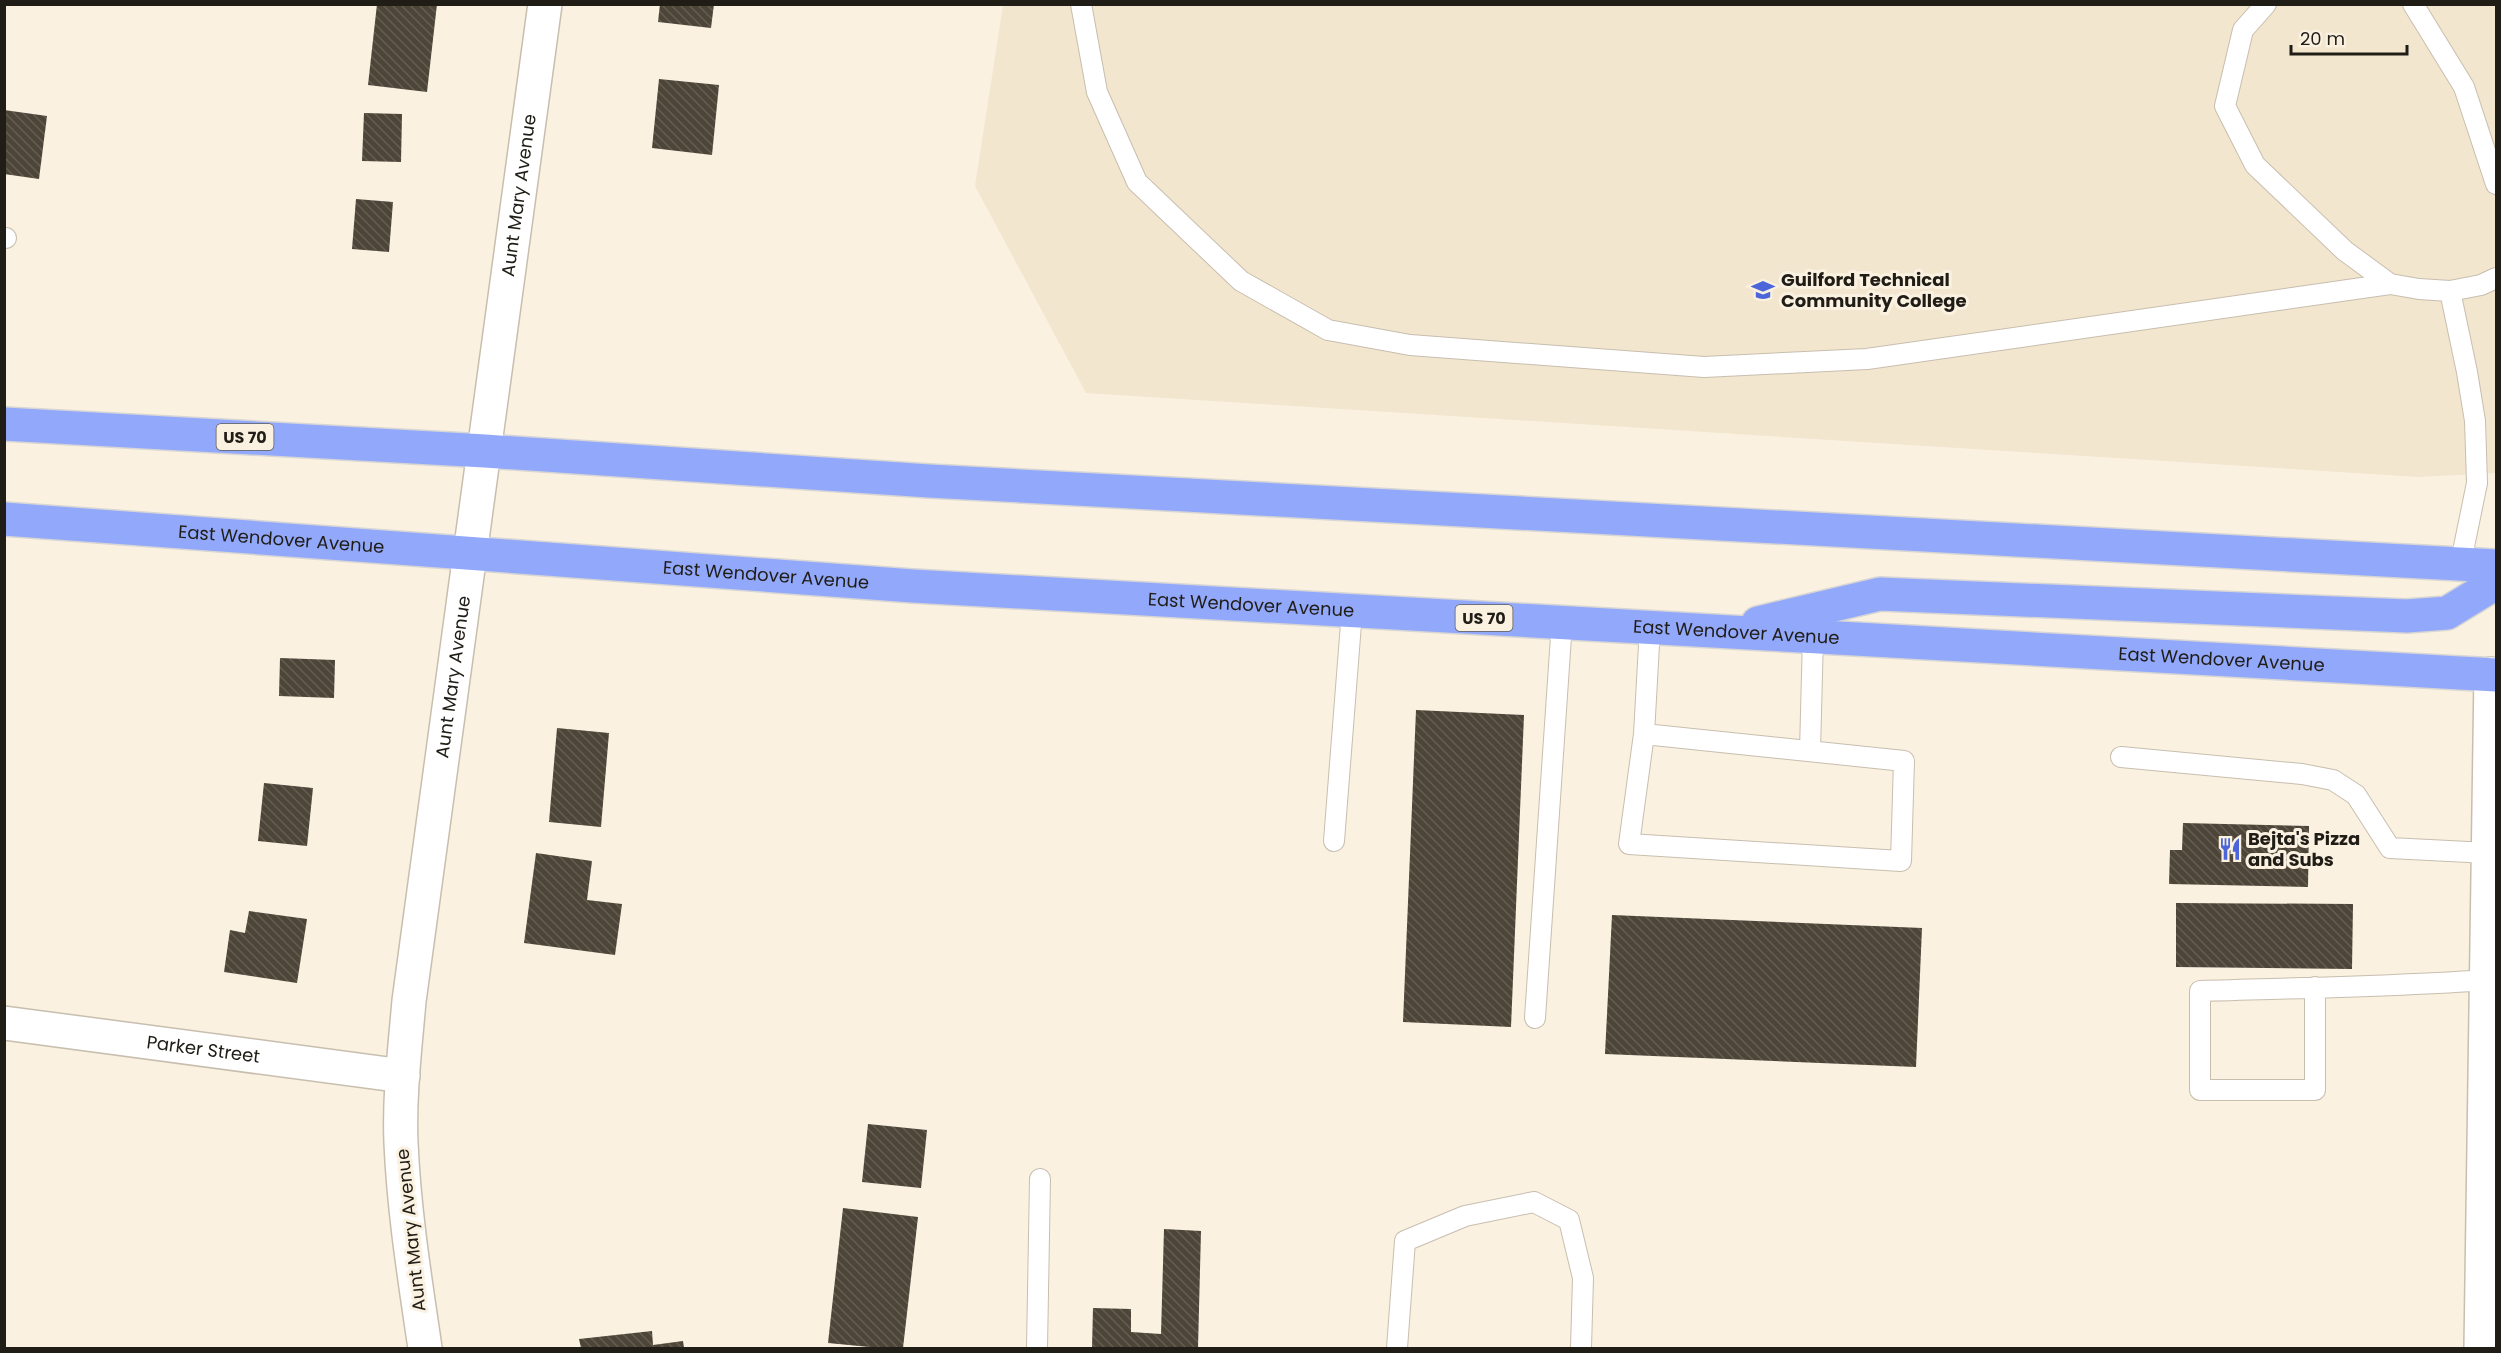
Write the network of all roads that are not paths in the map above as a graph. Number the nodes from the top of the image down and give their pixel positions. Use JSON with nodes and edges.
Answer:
{"nodes":[{"id":1,"x":545,"y":4,"type":"edge"},
{"id":2,"x":1081,"y":4,"type":"edge"},
{"id":3,"x":2266,"y":4,"type":"edge"},
{"id":4,"x":2414,"y":4,"type":"edge"},
{"id":5,"x":2496,"y":184,"type":"edge"},
{"id":6,"x":2496,"y":278,"type":"edge"},
{"id":7,"x":2390,"y":284,"type":"junction"},
{"id":8,"x":2450,"y":291,"type":"junction"},
{"id":9,"x":4,"y":424,"type":"edge"},
{"id":10,"x":485,"y":451,"type":"junction"},
{"id":11,"x":4,"y":519,"type":"edge"},
{"id":12,"x":472,"y":552,"type":"junction"},
{"id":13,"x":2460,"y":566,"type":"junction"},
{"id":14,"x":2496,"y":566,"type":"edge"},
{"id":15,"x":2496,"y":582,"type":"edge"},
{"id":16,"x":1352,"y":611,"type":"junction"},
{"id":17,"x":1562,"y":622,"type":"junction"},
{"id":18,"x":1650,"y":627,"type":"junction"},
{"id":19,"x":1721,"y":631,"type":"junction"},
{"id":20,"x":1813,"y":636,"type":"junction"},
{"id":21,"x":2495,"y":673,"type":"edge"},
{"id":22,"x":1644,"y":734,"type":"junction"},
{"id":23,"x":1810,"y":751,"type":"junction"},
{"id":24,"x":2121,"y":757,"type":"dead end"},
{"id":25,"x":1334,"y":841,"type":"dead end"},
{"id":26,"x":2488,"y":853,"type":"junction"},
{"id":27,"x":2486,"y":980,"type":"junction"},
{"id":28,"x":2315,"y":987,"type":"junction"},
{"id":29,"x":1535,"y":1018,"type":"dead end"},
{"id":30,"x":4,"y":1023,"type":"edge"},
{"id":31,"x":403,"y":1076,"type":"junction"},
{"id":32,"x":2490,"y":1137,"type":"edge"},
{"id":33,"x":1040,"y":1179,"type":"dead end"},
{"id":34,"x":425,"y":1348,"type":"edge"},
{"id":35,"x":1037,"y":1348,"type":"edge"},
{"id":36,"x":1397,"y":1348,"type":"edge"},
{"id":37,"x":1581,"y":1348,"type":"edge"},
{"id":38,"x":2481,"y":1348,"type":"edge"}],
"edges":[{"from":1,"to":10,"type":"street","name":"Aunt Mary Avenue"},
{"from":2,"to":7,"type":"lane"},
{"from":3,"to":7,"type":"lane"},
{"from":4,"to":5,"type":"lane"},
{"from":6,"to":8,"type":"lane"},
{"from":7,"to":8,"type":"lane"},
{"from":8,"to":13,"type":"lane"},
{"from":9,"to":10,"type":"highway","number":"US 70"},
{"from":10,"to":12,"type":"street","name":"Aunt Mary Avenue"},
{"from":10,"to":13,"type":"highway","number":"US 70"},
{"from":11,"to":12,"type":"highway","name":"East Wendover Avenue","number":"US 70"},
{"from":12,"to":16,"type":"highway","name":"East Wendover Avenue","number":"US 70"},
{"from":12,"to":31,"type":"street","name":"Aunt Mary Avenue"},
{"from":13,"to":14,"type":"highway","number":"US 70"},
{"from":15,"to":19,"type":"highway"},
{"from":16,"to":17,"type":"highway","name":"East Wendover Avenue","number":"US 70"},
{"from":16,"to":25,"type":"lane"},
{"from":17,"to":18,"type":"highway","name":"East Wendover Avenue","number":"US 70"},
{"from":17,"to":29,"type":"lane"},
{"from":18,"to":19,"type":"highway","name":"East Wendover Avenue","number":"US 70"},
{"from":18,"to":22,"type":"lane"},
{"from":19,"to":20,"type":"highway","name":"East Wendover Avenue","number":"US 70"},
{"from":20,"to":21,"type":"highway","name":"East Wendover Avenue","number":"US 70"},
{"from":20,"to":23,"type":"lane"},
{"from":21,"to":26,"type":"street"},
{"from":22,"to":23,"type":"lane"},
{"from":22,"to":23,"type":"lane"},
{"from":24,"to":26,"type":"lane"},
{"from":26,"to":27,"type":"street"},
{"from":27,"to":28,"type":"lane"},
{"from":27,"to":32,"type":"street"},
{"from":28,"to":28,"type":"lane"},
{"from":30,"to":31,"type":"street","name":"Parker Street"},
{"from":31,"to":34,"type":"street","name":"Aunt Mary Avenue"},
{"from":32,"to":38,"type":"street"},
{"from":33,"to":35,"type":"lane"},
{"from":36,"to":37,"type":"lane"}]}
